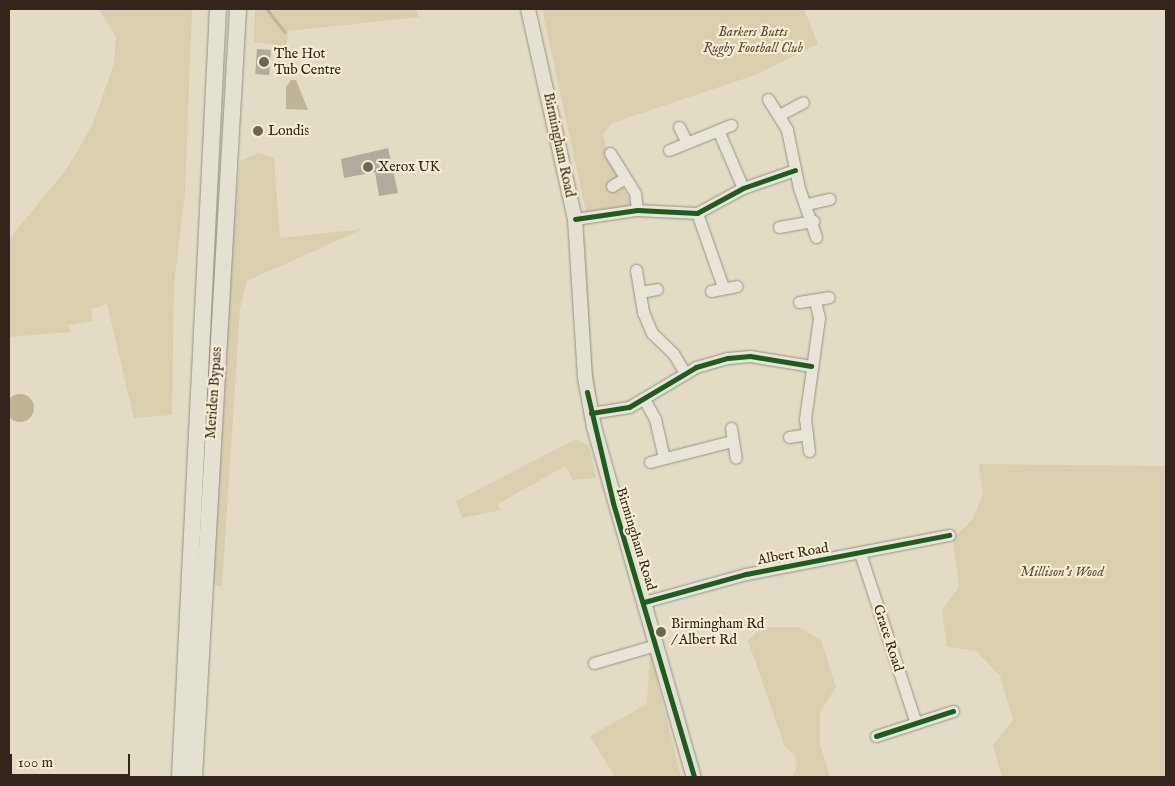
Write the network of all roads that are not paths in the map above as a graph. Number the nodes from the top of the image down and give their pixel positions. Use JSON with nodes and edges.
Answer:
{"nodes":[{"id":1,"x":218,"y":9,"type":"edge"},
{"id":2,"x":238,"y":9,"type":"edge"},
{"id":3,"x":528,"y":9,"type":"edge"},
{"id":4,"x":768,"y":99,"type":"dead end"},
{"id":5,"x":803,"y":102,"type":"dead end"},
{"id":6,"x":780,"y":115,"type":"junction"},
{"id":7,"x":731,"y":125,"type":"dead end"},
{"id":8,"x":679,"y":127,"type":"dead end"},
{"id":9,"x":718,"y":130,"type":"junction"},
{"id":10,"x":686,"y":140,"type":"junction"},
{"id":11,"x":669,"y":150,"type":"dead end"},
{"id":12,"x":610,"y":153,"type":"dead end"},
{"id":13,"x":795,"y":170,"type":"junction"},
{"id":14,"x":626,"y":178,"type":"junction"},
{"id":15,"x":612,"y":186,"type":"dead end"},
{"id":16,"x":743,"y":188,"type":"junction"},
{"id":17,"x":829,"y":199,"type":"dead end"},
{"id":18,"x":807,"y":204,"type":"junction"},
{"id":19,"x":637,"y":210,"type":"junction"},
{"id":20,"x":697,"y":213,"type":"junction"},
{"id":21,"x":575,"y":219,"type":"junction"},
{"id":22,"x":813,"y":221,"type":"junction"},
{"id":23,"x":779,"y":227,"type":"dead end"},
{"id":24,"x":816,"y":237,"type":"dead end"},
{"id":25,"x":636,"y":270,"type":"dead end"},
{"id":26,"x":737,"y":286,"type":"dead end"},
{"id":27,"x":723,"y":287,"type":"junction"},
{"id":28,"x":657,"y":289,"type":"dead end"},
{"id":29,"x":711,"y":291,"type":"dead end"},
{"id":30,"x":640,"y":292,"type":"junction"},
{"id":31,"x":829,"y":297,"type":"dead end"},
{"id":32,"x":815,"y":300,"type":"junction"},
{"id":33,"x":799,"y":302,"type":"dead end"},
{"id":34,"x":811,"y":366,"type":"junction"},
{"id":35,"x":685,"y":373,"type":"junction"},
{"id":36,"x":644,"y":399,"type":"junction"},
{"id":37,"x":591,"y":413,"type":"junction"},
{"id":38,"x":731,"y":428,"type":"dead end"},
{"id":39,"x":807,"y":434,"type":"junction"},
{"id":40,"x":789,"y":437,"type":"dead end"},
{"id":41,"x":732,"y":441,"type":"junction"},
{"id":42,"x":809,"y":451,"type":"dead end"},
{"id":43,"x":664,"y":457,"type":"junction"},
{"id":44,"x":736,"y":458,"type":"dead end"},
{"id":45,"x":650,"y":462,"type":"dead end"},
{"id":46,"x":949,"y":535,"type":"dead end"},
{"id":47,"x":860,"y":553,"type":"junction"},
{"id":48,"x":644,"y":602,"type":"junction"},
{"id":49,"x":656,"y":644,"type":"junction"},
{"id":50,"x":594,"y":663,"type":"dead end"},
{"id":51,"x":953,"y":711,"type":"dead end"},
{"id":52,"x":916,"y":723,"type":"junction"},
{"id":53,"x":876,"y":736,"type":"dead end"},
{"id":54,"x":180,"y":777,"type":"edge"},
{"id":55,"x":194,"y":777,"type":"edge"},
{"id":56,"x":694,"y":777,"type":"edge"}],
"edges":[{"from":1,"to":54,"type":"highway","name":"Meriden Bypass"},
{"from":2,"to":55,"type":"highway","name":"Meriden Bypass"},
{"from":3,"to":21,"type":"main road","name":"Birmingham Road"},
{"from":4,"to":6,"type":"street"},
{"from":5,"to":6,"type":"street"},
{"from":6,"to":13,"type":"street"},
{"from":7,"to":9,"type":"street"},
{"from":8,"to":10,"type":"street"},
{"from":9,"to":10,"type":"street"},
{"from":9,"to":16,"type":"street"},
{"from":10,"to":11,"type":"street"},
{"from":12,"to":14,"type":"street"},
{"from":13,"to":16,"type":"street"},
{"from":13,"to":18,"type":"street"},
{"from":14,"to":15,"type":"street"},
{"from":14,"to":19,"type":"street"},
{"from":16,"to":20,"type":"street"},
{"from":17,"to":18,"type":"street"},
{"from":18,"to":22,"type":"street"},
{"from":19,"to":20,"type":"street"},
{"from":19,"to":21,"type":"street"},
{"from":20,"to":27,"type":"street"},
{"from":21,"to":37,"type":"main road","name":"Birmingham Road"},
{"from":22,"to":23,"type":"street"},
{"from":22,"to":24,"type":"street"},
{"from":25,"to":30,"type":"street"},
{"from":26,"to":27,"type":"street"},
{"from":27,"to":29,"type":"street"},
{"from":28,"to":30,"type":"street"},
{"from":30,"to":35,"type":"street"},
{"from":31,"to":32,"type":"street"},
{"from":32,"to":33,"type":"street"},
{"from":32,"to":34,"type":"street"},
{"from":34,"to":35,"type":"street"},
{"from":34,"to":39,"type":"street"},
{"from":35,"to":36,"type":"street"},
{"from":36,"to":37,"type":"street"},
{"from":36,"to":43,"type":"street"},
{"from":37,"to":48,"type":"main road","name":"Birmingham Road"},
{"from":38,"to":41,"type":"street"},
{"from":39,"to":40,"type":"street"},
{"from":39,"to":42,"type":"street"},
{"from":41,"to":43,"type":"street"},
{"from":41,"to":44,"type":"street"},
{"from":43,"to":45,"type":"street"},
{"from":46,"to":47,"type":"street","name":"Albert Road"},
{"from":47,"to":48,"type":"street","name":"Albert Road"},
{"from":47,"to":52,"type":"street","name":"Grace Road"},
{"from":48,"to":49,"type":"main road","name":"Birmingham Road"},
{"from":49,"to":50,"type":"street"},
{"from":49,"to":56,"type":"main road","name":"Birmingham Road"},
{"from":51,"to":52,"type":"street"},
{"from":52,"to":53,"type":"street"}]}
